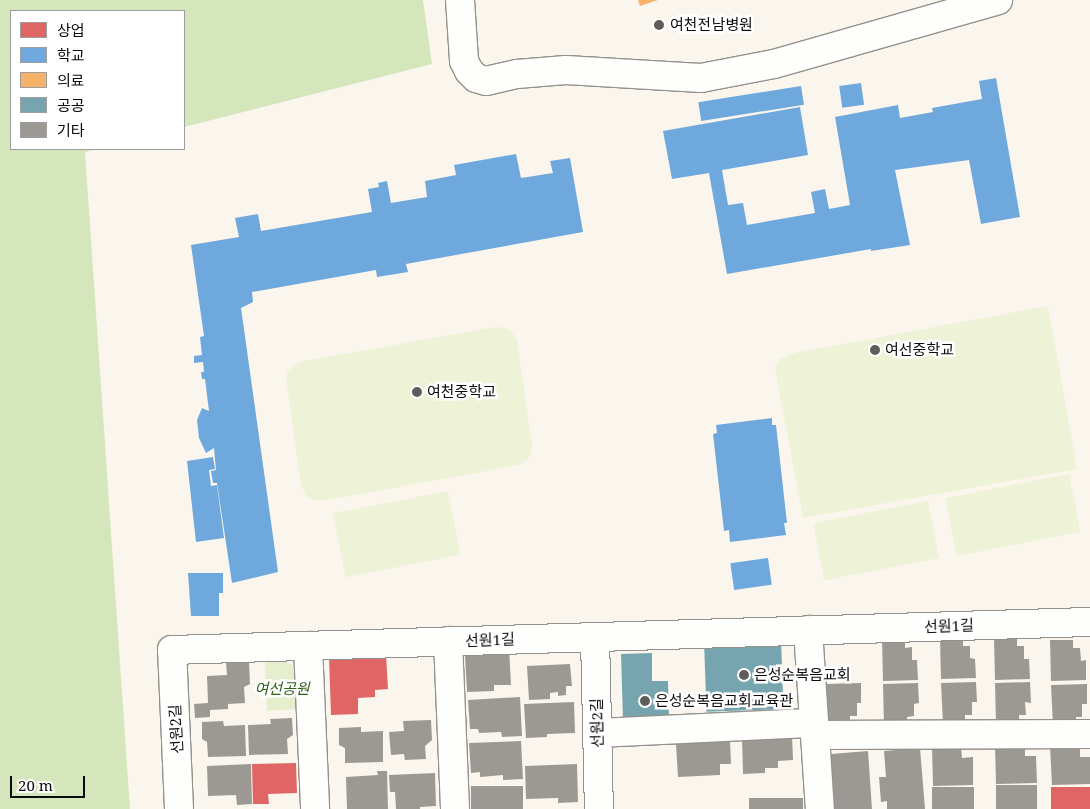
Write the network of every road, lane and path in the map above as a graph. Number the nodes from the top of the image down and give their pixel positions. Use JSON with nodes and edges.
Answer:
{"nodes":[{"id":1,"x":460,"y":0,"type":"edge"},
{"id":2,"x":998,"y":0,"type":"edge"},
{"id":3,"x":1090,"y":622,"type":"edge"},
{"id":4,"x":808,"y":630,"type":"junction"},
{"id":5,"x":595,"y":637,"type":"junction"},
{"id":6,"x":448,"y":641,"type":"junction"},
{"id":7,"x":308,"y":646,"type":"junction"},
{"id":8,"x":172,"y":650,"type":"joint"},
{"id":9,"x":814,"y":729,"type":"junction"},
{"id":10,"x":598,"y":733,"type":"junction"},
{"id":11,"x":1090,"y":734,"type":"edge"},
{"id":12,"x":179,"y":809,"type":"edge"},
{"id":13,"x":315,"y":809,"type":"edge"},
{"id":14,"x":455,"y":809,"type":"edge"},
{"id":15,"x":599,"y":809,"type":"edge"},
{"id":16,"x":820,"y":809,"type":"edge"}],
"edges":[{"from":1,"to":2,"type":"street"},
{"from":3,"to":4,"type":"street","name":"선원1길"},
{"from":4,"to":5,"type":"street","name":"선원1길"},
{"from":4,"to":9,"type":"street"},
{"from":5,"to":6,"type":"street","name":"선원1길"},
{"from":5,"to":10,"type":"street","name":"선원2길"},
{"from":6,"to":7,"type":"street","name":"선원1길"},
{"from":6,"to":14,"type":"street"},
{"from":7,"to":8,"type":"street","name":"선원1길"},
{"from":7,"to":13,"type":"street"},
{"from":8,"to":12,"type":"street","name":"선원2길"},
{"from":9,"to":10,"type":"street"},
{"from":9,"to":11,"type":"street"},
{"from":9,"to":16,"type":"street"},
{"from":10,"to":15,"type":"street","name":"선원2길"}]}
